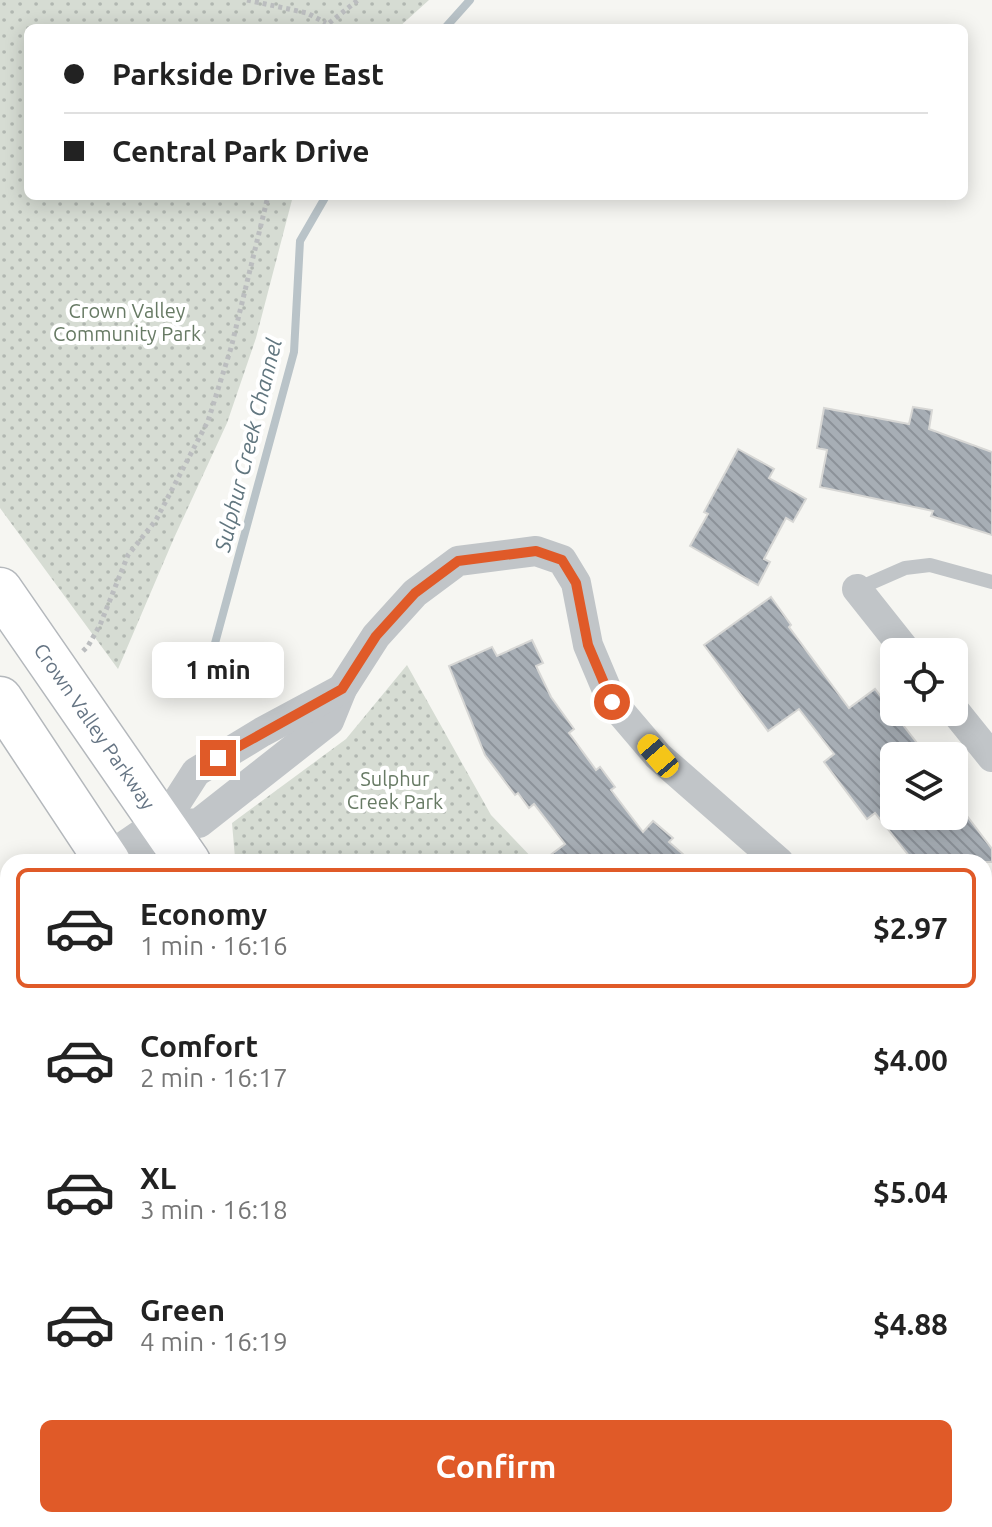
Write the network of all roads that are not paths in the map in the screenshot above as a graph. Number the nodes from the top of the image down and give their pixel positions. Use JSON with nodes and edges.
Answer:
{"nodes":[{"id":1,"x":992,"y":582,"type":"edge"},
{"id":2,"x":857,"y":589,"type":"joint"},
{"id":3,"x":0,"y":590,"type":"edge"},
{"id":4,"x":896,"y":638,"type":"edge"},
{"id":5,"x":342,"y":689,"type":"junction"},
{"id":6,"x":0,"y":699,"type":"edge"},
{"id":7,"x":967,"y":726,"type":"edge"},
{"id":8,"x":992,"y":757,"type":"edge"},
{"id":9,"x":162,"y":825,"type":"junction"},
{"id":10,"x":103,"y":854,"type":"edge"},
{"id":11,"x":120,"y":854,"type":"edge"},
{"id":12,"x":182,"y":854,"type":"edge"},
{"id":13,"x":770,"y":854,"type":"edge"}],
"edges":[{"from":1,"to":2,"type":"lane"},
{"from":2,"to":4,"type":"street"},
{"from":3,"to":9,"type":"main road","name":"Crown Valley Parkway"},
{"from":5,"to":9,"type":"street"},
{"from":5,"to":9,"type":"street"},
{"from":5,"to":13,"type":"street"},
{"from":6,"to":10,"type":"main road"},
{"from":7,"to":8,"type":"street"},
{"from":9,"to":11,"type":"street"},
{"from":9,"to":12,"type":"main road","name":"Crown Valley Parkway"}]}
